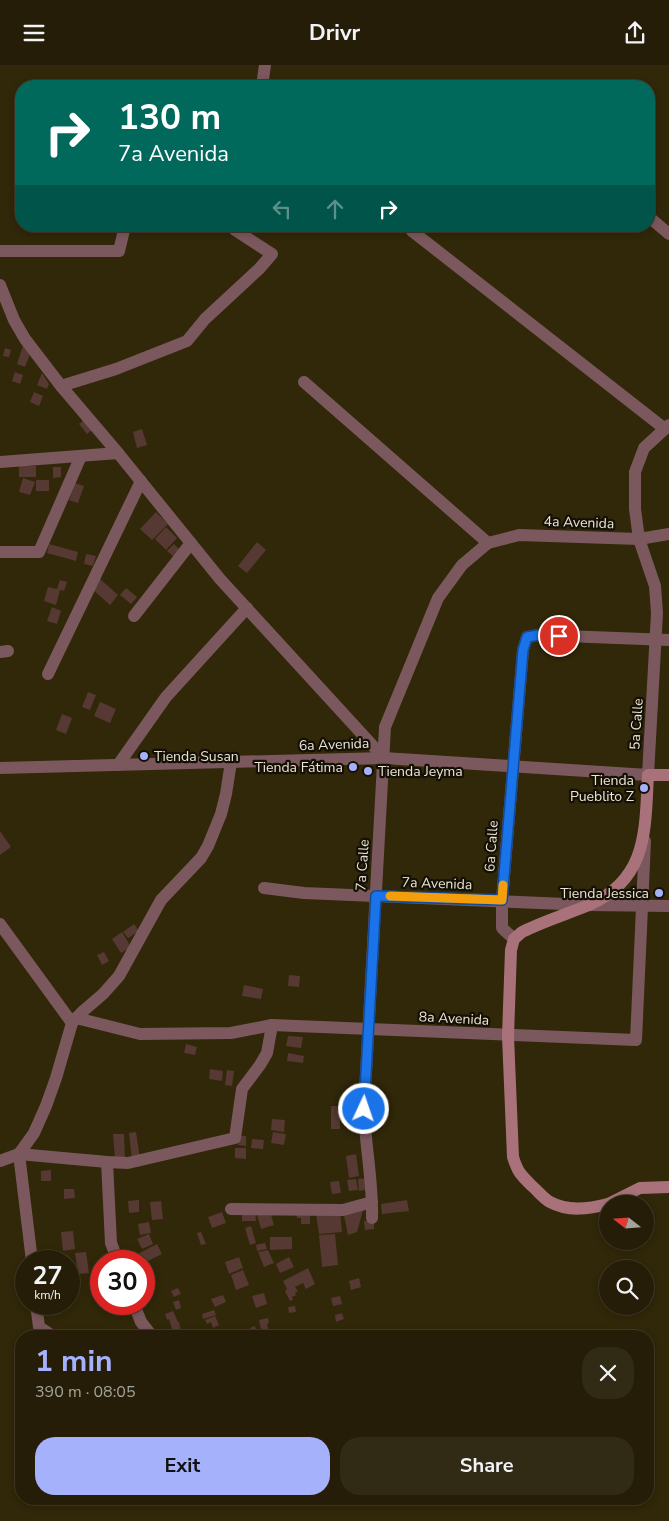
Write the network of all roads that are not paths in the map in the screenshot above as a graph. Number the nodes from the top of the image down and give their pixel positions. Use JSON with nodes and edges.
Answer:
{"nodes":[{"id":1,"x":265,"y":65,"type":"edge"},
{"id":2,"x":263,"y":80,"type":"edge"},
{"id":3,"x":655,"y":222,"type":"edge"},
{"id":4,"x":124,"y":232,"type":"edge"},
{"id":5,"x":238,"y":232,"type":"edge"},
{"id":6,"x":413,"y":232,"type":"edge"},
{"id":7,"x":669,"y":234,"type":"edge"},
{"id":8,"x":0,"y":251,"type":"edge"},
{"id":9,"x":0,"y":285,"type":"edge"},
{"id":10,"x":304,"y":382,"type":"dead end"},
{"id":11,"x":61,"y":386,"type":"junction"},
{"id":12,"x":667,"y":427,"type":"edge"},
{"id":13,"x":118,"y":453,"type":"junction"},
{"id":14,"x":81,"y":456,"type":"junction"},
{"id":15,"x":0,"y":462,"type":"edge"},
{"id":16,"x":141,"y":481,"type":"junction"},
{"id":17,"x":669,"y":533,"type":"edge"},
{"id":18,"x":639,"y":539,"type":"junction"},
{"id":19,"x":191,"y":543,"type":"junction"},
{"id":20,"x":488,"y":543,"type":"junction"},
{"id":21,"x":0,"y":552,"type":"edge"},
{"id":22,"x":247,"y":609,"type":"junction"},
{"id":23,"x":134,"y":616,"type":"dead end"},
{"id":24,"x":656,"y":640,"type":"junction"},
{"id":25,"x":669,"y":640,"type":"edge"},
{"id":26,"x":48,"y":674,"type":"dead end"},
{"id":27,"x":384,"y":758,"type":"junction"},
{"id":28,"x":232,"y":762,"type":"junction"},
{"id":29,"x":118,"y":765,"type":"junction"},
{"id":30,"x":512,"y":767,"type":"junction"},
{"id":31,"x":0,"y":768,"type":"edge"},
{"id":32,"x":648,"y":775,"type":"junction"},
{"id":33,"x":669,"y":775,"type":"edge"},
{"id":34,"x":646,"y":816,"type":"junction"},
{"id":35,"x":264,"y":888,"type":"dead end"},
{"id":36,"x":376,"y":896,"type":"junction"},
{"id":37,"x":502,"y":900,"type":"junction"},
{"id":38,"x":588,"y":905,"type":"junction"},
{"id":39,"x":641,"y":905,"type":"junction"},
{"id":40,"x":669,"y":906,"type":"edge"},
{"id":41,"x":0,"y":924,"type":"edge"},
{"id":42,"x":514,"y":939,"type":"junction"},
{"id":43,"x":74,"y":1021,"type":"junction"},
{"id":44,"x":272,"y":1025,"type":"junction"},
{"id":45,"x":369,"y":1029,"type":"junction"},
{"id":46,"x":508,"y":1035,"type":"junction"},
{"id":47,"x":636,"y":1040,"type":"joint"},
{"id":48,"x":19,"y":1154,"type":"junction"},
{"id":49,"x":0,"y":1161,"type":"edge"},
{"id":50,"x":107,"y":1162,"type":"junction"},
{"id":51,"x":669,"y":1187,"type":"edge"},
{"id":52,"x":626,"y":1195,"type":"edge"},
{"id":53,"x":372,"y":1202,"type":"junction"},
{"id":54,"x":599,"y":1206,"type":"edge"},
{"id":55,"x":231,"y":1209,"type":"dead end"},
{"id":56,"x":372,"y":1218,"type":"dead end"},
{"id":57,"x":31,"y":1250,"type":"edge"},
{"id":58,"x":114,"y":1250,"type":"edge"},
{"id":59,"x":37,"y":1315,"type":"edge"},
{"id":60,"x":139,"y":1315,"type":"edge"},
{"id":61,"x":44,"y":1330,"type":"edge"},
{"id":62,"x":148,"y":1330,"type":"edge"}],
"edges":[{"from":1,"to":2,"type":"street"},
{"from":3,"to":7,"type":"street"},
{"from":4,"to":8,"type":"street"},
{"from":5,"to":11,"type":"street"},
{"from":6,"to":12,"type":"street"},
{"from":9,"to":11,"type":"street"},
{"from":10,"to":20,"type":"street"},
{"from":11,"to":13,"type":"street"},
{"from":12,"to":18,"type":"street","name":"5a Calle"},
{"from":13,"to":14,"type":"street"},
{"from":13,"to":16,"type":"street"},
{"from":14,"to":15,"type":"street"},
{"from":14,"to":21,"type":"street"},
{"from":16,"to":19,"type":"street"},
{"from":16,"to":26,"type":"street"},
{"from":17,"to":18,"type":"street","name":"4a Avenida"},
{"from":18,"to":20,"type":"street","name":"4a Avenida"},
{"from":18,"to":24,"type":"street","name":"5a Calle"},
{"from":19,"to":22,"type":"street"},
{"from":19,"to":23,"type":"street"},
{"from":20,"to":27,"type":"street","name":"7a Calle"},
{"from":22,"to":27,"type":"street"},
{"from":22,"to":29,"type":"street"},
{"from":24,"to":25,"type":"street"},
{"from":24,"to":30,"type":"street","name":"6a Calle"},
{"from":24,"to":32,"type":"street","name":"5a Calle"},
{"from":27,"to":28,"type":"street","name":"6a Avenida"},
{"from":27,"to":30,"type":"street","name":"6a Avenida"},
{"from":27,"to":36,"type":"street","name":"7a Calle"},
{"from":28,"to":29,"type":"street","name":"6a Avenida"},
{"from":28,"to":43,"type":"street"},
{"from":29,"to":31,"type":"street","name":"6a Avenida"},
{"from":30,"to":32,"type":"street","name":"6a Avenida"},
{"from":30,"to":37,"type":"street","name":"6a Calle"},
{"from":32,"to":33,"type":"street","name":"6a Avenida"},
{"from":32,"to":34,"type":"street","name":"5a Calle"},
{"from":34,"to":38,"type":"street"},
{"from":34,"to":39,"type":"street","name":"5a Calle"},
{"from":35,"to":36,"type":"street","name":"7a Avenida"},
{"from":36,"to":37,"type":"street","name":"7a Avenida"},
{"from":36,"to":45,"type":"street","name":"7a Calle"},
{"from":37,"to":38,"type":"street","name":"7a Avenida"},
{"from":37,"to":42,"type":"street","name":"6a Calle"},
{"from":38,"to":39,"type":"street","name":"7a Avenida"},
{"from":38,"to":42,"type":"street"},
{"from":39,"to":40,"type":"street","name":"7a Avenida"},
{"from":39,"to":47,"type":"street","name":"5a Calle"},
{"from":41,"to":43,"type":"street"},
{"from":42,"to":46,"type":"street"},
{"from":43,"to":44,"type":"street","name":"8a Avenida"},
{"from":43,"to":48,"type":"street"},
{"from":44,"to":45,"type":"street","name":"8a Avenida"},
{"from":44,"to":50,"type":"street"},
{"from":45,"to":46,"type":"street","name":"8a Avenida"},
{"from":45,"to":53,"type":"street","name":"7a Calle"},
{"from":46,"to":47,"type":"street","name":"8a Avenida"},
{"from":46,"to":54,"type":"street"},
{"from":48,"to":49,"type":"street"},
{"from":48,"to":50,"type":"street"},
{"from":48,"to":57,"type":"street"},
{"from":50,"to":58,"type":"street"},
{"from":51,"to":52,"type":"street"},
{"from":53,"to":55,"type":"street"},
{"from":53,"to":56,"type":"street","name":"7a Calle"},
{"from":59,"to":61,"type":"street"},
{"from":60,"to":62,"type":"street"}]}
